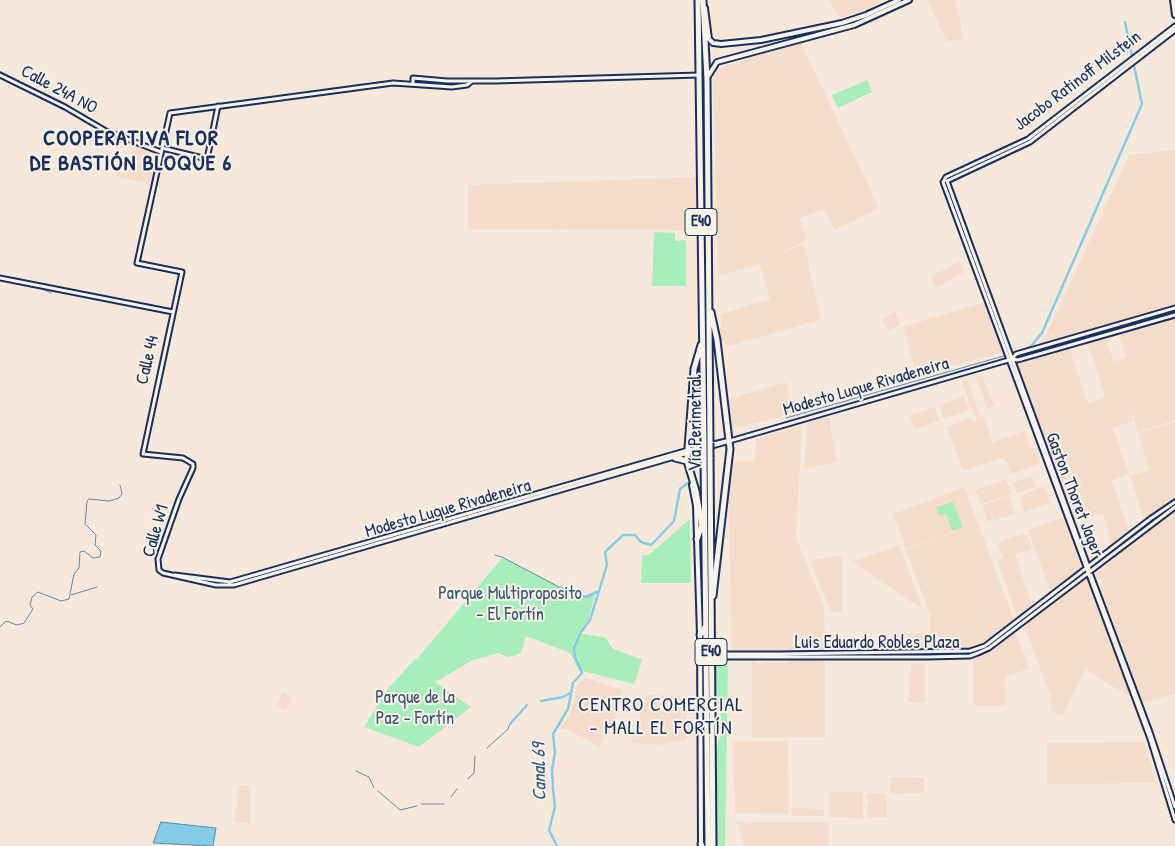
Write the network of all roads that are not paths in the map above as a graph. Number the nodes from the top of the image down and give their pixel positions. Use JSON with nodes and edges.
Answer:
{"nodes":[{"id":1,"x":698,"y":0,"type":"edge"},
{"id":2,"x":703,"y":0,"type":"edge"},
{"id":3,"x":899,"y":0,"type":"edge"},
{"id":4,"x":909,"y":0,"type":"edge"},
{"id":5,"x":1173,"y":0,"type":"edge"},
{"id":6,"x":703,"y":6,"type":"junction"},
{"id":7,"x":1175,"y":14,"type":"edge"},
{"id":8,"x":1175,"y":26,"type":"edge"},
{"id":9,"x":1175,"y":30,"type":"edge"},
{"id":10,"x":0,"y":75,"type":"edge"},
{"id":11,"x":699,"y":75,"type":"junction"},
{"id":12,"x":707,"y":80,"type":"junction"},
{"id":13,"x":472,"y":82,"type":"junction"},
{"id":14,"x":413,"y":83,"type":"junction"},
{"id":15,"x":218,"y":106,"type":"junction"},
{"id":16,"x":162,"y":150,"type":"junction"},
{"id":17,"x":985,"y":160,"type":"junction"},
{"id":18,"x":945,"y":182,"type":"joint"},
{"id":19,"x":0,"y":278,"type":"edge"},
{"id":20,"x":709,"y":302,"type":"junction"},
{"id":21,"x":1175,"y":308,"type":"edge"},
{"id":22,"x":173,"y":312,"type":"junction"},
{"id":23,"x":1175,"y":315,"type":"edge"},
{"id":24,"x":703,"y":338,"type":"junction"},
{"id":25,"x":1010,"y":360,"type":"junction"},
{"id":26,"x":729,"y":441,"type":"junction"},
{"id":27,"x":707,"y":444,"type":"junction"},
{"id":28,"x":688,"y":452,"type":"junction"},
{"id":29,"x":675,"y":458,"type":"junction"},
{"id":30,"x":707,"y":458,"type":"junction"},
{"id":31,"x":189,"y":461,"type":"joint"},
{"id":32,"x":687,"y":461,"type":"junction"},
{"id":33,"x":1175,"y":502,"type":"edge"},
{"id":34,"x":1175,"y":506,"type":"edge"},
{"id":35,"x":704,"y":517,"type":"junction"},
{"id":36,"x":702,"y":526,"type":"junction"},
{"id":37,"x":404,"y":532,"type":"junction"},
{"id":38,"x":402,"y":537,"type":"junction"},
{"id":39,"x":697,"y":539,"type":"junction"},
{"id":40,"x":377,"y":540,"type":"junction"},
{"id":41,"x":705,"y":544,"type":"junction"},
{"id":42,"x":372,"y":545,"type":"junction"},
{"id":43,"x":302,"y":562,"type":"junction"},
{"id":44,"x":293,"y":568,"type":"junction"},
{"id":45,"x":159,"y":570,"type":"joint"},
{"id":46,"x":1088,"y":570,"type":"junction"},
{"id":47,"x":277,"y":571,"type":"junction"},
{"id":48,"x":711,"y":617,"type":"junction"},
{"id":49,"x":706,"y":627,"type":"junction"},
{"id":50,"x":700,"y":636,"type":"junction"},
{"id":51,"x":711,"y":649,"type":"junction"},
{"id":52,"x":712,"y":663,"type":"junction"},
{"id":53,"x":1175,"y":807,"type":"edge"},
{"id":54,"x":1175,"y":820,"type":"edge"},
{"id":55,"x":702,"y":845,"type":"edge"},
{"id":56,"x":708,"y":846,"type":"edge"},
{"id":57,"x":713,"y":846,"type":"edge"}],
"edges":[{"from":1,"to":11,"type":"highway","name":"Vía Perimetral","number":"E40"},
{"from":2,"to":6,"type":"highway","name":"Vía Perimetral","number":"E40"},
{"from":3,"to":6,"type":"main road"},
{"from":4,"to":12,"type":"main road"},
{"from":5,"to":7,"type":"main road"},
{"from":6,"to":12,"type":"highway","name":"Vía Perimetral","number":"E40"},
{"from":8,"to":17,"type":"street","name":"Jacobo Ratinoff Milstein"},
{"from":9,"to":17,"type":"street","name":"Jacobo Ratinoff Milstein"},
{"from":10,"to":16,"type":"street","name":"Calle 24A NO"},
{"from":11,"to":13,"type":"street"},
{"from":11,"to":24,"type":"highway","name":"Vía Perimetral","number":"E40"},
{"from":12,"to":20,"type":"highway","name":"Vía Perimetral","number":"E40"},
{"from":13,"to":14,"type":"street"},
{"from":13,"to":14,"type":"street"},
{"from":14,"to":15,"type":"street"},
{"from":15,"to":16,"type":"street"},
{"from":15,"to":16,"type":"street","name":"Calle 24A NO"},
{"from":16,"to":22,"type":"street","name":"Calle 44"},
{"from":17,"to":18,"type":"street","name":"Jacobo Ratinoff Milstein"},
{"from":18,"to":25,"type":"street","name":"Gaston Thoret Jager"},
{"from":19,"to":22,"type":"street"},
{"from":20,"to":26,"type":"highway"},
{"from":20,"to":27,"type":"highway","name":"Vía Perimetral","number":"E40"},
{"from":21,"to":25,"type":"street","name":"Modesto Luque Rivadeneira"},
{"from":22,"to":31,"type":"street","name":"Calle 44"},
{"from":23,"to":25,"type":"street","name":"Modesto Luque Rivadeneira"},
{"from":24,"to":27,"type":"highway","name":"Vía Perimetral","number":"E40"},
{"from":24,"to":28,"type":"highway"},
{"from":25,"to":26,"type":"street","name":"Modesto Luque Rivadeneira"},
{"from":25,"to":46,"type":"street","name":"Gaston Thoret Jager"},
{"from":26,"to":28,"type":"street","name":"Modesto Luque Rivadeneira"},
{"from":26,"to":48,"type":"highway"},
{"from":27,"to":30,"type":"highway","name":"Vía Perimetral","number":"E40","bridge":true},
{"from":28,"to":29,"type":"street","name":"Modesto Luque Rivadeneira"},
{"from":28,"to":32,"type":"highway"},
{"from":28,"to":37,"type":"street","name":"Modesto Luque Rivadeneira"},
{"from":29,"to":32,"type":"highway"},
{"from":29,"to":38,"type":"street","name":"Modesto Luque Rivadeneira"},
{"from":30,"to":35,"type":"highway","name":"Vía Perimetral","number":"E40"},
{"from":30,"to":48,"type":"highway","name":"Vía Perimetral","number":"E40"},
{"from":31,"to":45,"type":"street","name":"Calle W1"},
{"from":32,"to":36,"type":"highway"},
{"from":32,"to":39,"type":"main road","name":"Vía Perimetral"},
{"from":33,"to":46,"type":"street","name":"Luis Eduardo Robles Plaza"},
{"from":34,"to":46,"type":"street","name":"Luis Eduardo Robles Plaza"},
{"from":35,"to":36,"type":"highway"},
{"from":35,"to":41,"type":"highway","name":"Vía Perimetral","number":"E40"},
{"from":36,"to":39,"type":"highway"},
{"from":36,"to":41,"type":"highway"},
{"from":37,"to":38,"type":"street"},
{"from":37,"to":40,"type":"street","name":"Modesto Luque Rivadeneira"},
{"from":38,"to":42,"type":"street","name":"Modesto Luque Rivadeneira"},
{"from":39,"to":50,"type":"main road","name":"Vía Perimetral"},
{"from":40,"to":42,"type":"street"},
{"from":40,"to":43,"type":"street","name":"Modesto Luque Rivadeneira"},
{"from":41,"to":49,"type":"highway","name":"Vía Perimetral","number":"E40"},
{"from":42,"to":44,"type":"street","name":"Modesto Luque Rivadeneira"},
{"from":43,"to":44,"type":"street"},
{"from":43,"to":47,"type":"street","name":"Modesto Luque Rivadeneira"},
{"from":44,"to":47,"type":"street","name":"Modesto Luque Rivadeneira"},
{"from":45,"to":47,"type":"street","name":"Modesto Luque Rivadeneira"},
{"from":46,"to":51,"type":"street","name":"Luis Eduardo Robles Plaza"},
{"from":46,"to":52,"type":"street","name":"Luis Eduardo Robles Plaza"},
{"from":46,"to":53,"type":"street","name":"Gaston Thoret Jager"},
{"from":46,"to":54,"type":"street","name":"Gaston Thoret Jager"},
{"from":48,"to":51,"type":"highway","name":"Vía Perimetral","number":"E40"},
{"from":49,"to":50,"type":"highway"},
{"from":49,"to":56,"type":"highway","name":"Vía Perimetral","number":"E40"},
{"from":50,"to":55,"type":"main road","name":"Vía Perimetral"},
{"from":51,"to":52,"type":"highway","name":"Vía Perimetral","number":"E40"},
{"from":52,"to":57,"type":"highway","name":"Vía Perimetral","number":"E40"}]}
